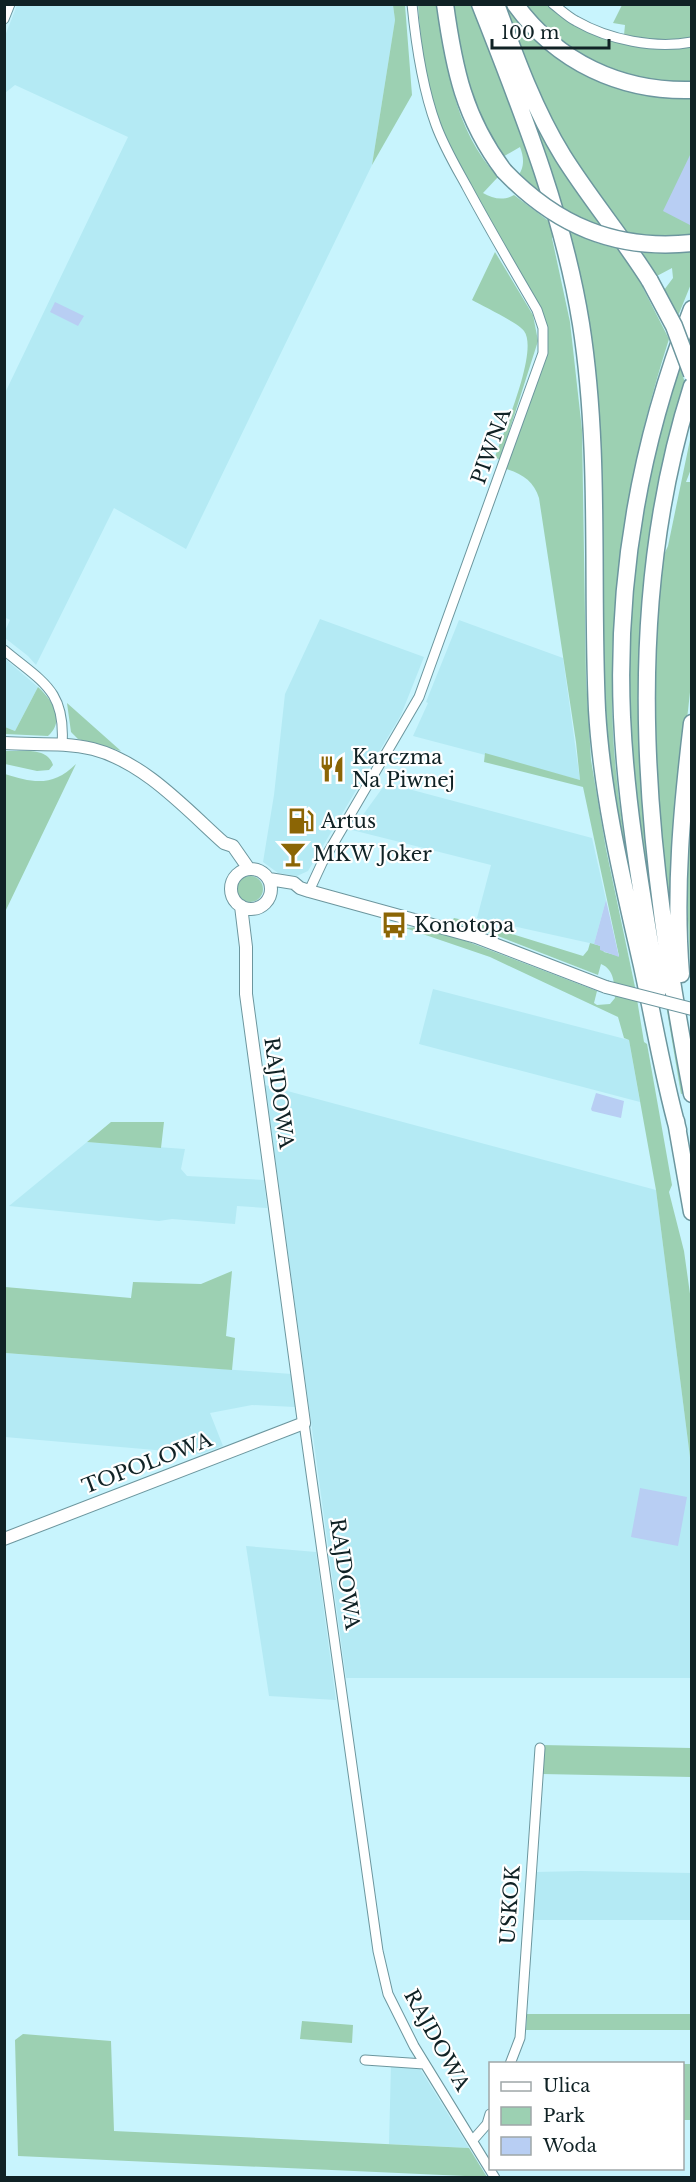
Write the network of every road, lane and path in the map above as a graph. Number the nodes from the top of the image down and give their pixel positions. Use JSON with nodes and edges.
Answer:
{"nodes":[{"id":1,"x":10,"y":4,"type":"edge"},
{"id":2,"x":412,"y":4,"type":"edge"},
{"id":3,"x":445,"y":4,"type":"edge"},
{"id":4,"x":480,"y":4,"type":"edge"},
{"id":5,"x":496,"y":4,"type":"edge"},
{"id":6,"x":515,"y":4,"type":"edge"},
{"id":7,"x":553,"y":4,"type":"edge"},
{"id":8,"x":4,"y":19,"type":"edge"},
{"id":9,"x":692,"y":42,"type":"edge"},
{"id":10,"x":692,"y":90,"type":"edge"},
{"id":11,"x":692,"y":243,"type":"edge"},
{"id":12,"x":692,"y":309,"type":"edge"},
{"id":13,"x":692,"y":374,"type":"edge"},
{"id":14,"x":692,"y":386,"type":"edge"},
{"id":15,"x":4,"y":650,"type":"edge"},
{"id":16,"x":692,"y":723,"type":"edge"},
{"id":17,"x":4,"y":743,"type":"edge"},
{"id":18,"x":62,"y":745,"type":"junction"},
{"id":19,"x":224,"y":843,"type":"junction"},
{"id":20,"x":249,"y":869,"type":"junction"},
{"id":21,"x":237,"y":874,"type":"junction"},
{"id":22,"x":269,"y":879,"type":"junction"},
{"id":23,"x":305,"y":890,"type":"junction"},
{"id":24,"x":270,"y":894,"type":"junction"},
{"id":25,"x":241,"y":906,"type":"junction"},
{"id":26,"x":256,"y":908,"type":"junction"},
{"id":27,"x":246,"y":947,"type":"junction"},
{"id":28,"x":692,"y":1009,"type":"edge"},
{"id":29,"x":692,"y":1052,"type":"edge"},
{"id":30,"x":692,"y":1094,"type":"edge"},
{"id":31,"x":678,"y":1130,"type":"junction"},
{"id":32,"x":692,"y":1212,"type":"edge"},
{"id":33,"x":304,"y":1423,"type":"junction"},
{"id":34,"x":4,"y":1539,"type":"edge"},
{"id":35,"x":540,"y":1748,"type":"dead end"},
{"id":36,"x":365,"y":2060,"type":"dead end"},
{"id":37,"x":511,"y":2062,"type":"edge"},
{"id":38,"x":424,"y":2064,"type":"junction"},
{"id":39,"x":489,"y":2117,"type":"edge"},
{"id":40,"x":473,"y":2140,"type":"junction"},
{"id":41,"x":489,"y":2168,"type":"edge"}],
"edges":[{"from":1,"to":8,"type":"street"},
{"from":2,"to":23,"type":"street","name":"PIWNA"},
{"from":3,"to":11,"type":"highway","bridge":true},
{"from":4,"to":31,"type":"highway"},
{"from":5,"to":13,"type":"highway","bridge":true},
{"from":6,"to":10,"type":"highway"},
{"from":7,"to":9,"type":"street"},
{"from":12,"to":31,"type":"highway"},
{"from":14,"to":30,"type":"highway"},
{"from":15,"to":18,"type":"street"},
{"from":16,"to":29,"type":"highway"},
{"from":17,"to":18,"type":"street"},
{"from":18,"to":19,"type":"street"},
{"from":19,"to":20,"type":"street"},
{"from":19,"to":21,"type":"street"},
{"from":20,"to":21,"type":"street"},
{"from":20,"to":22,"type":"street"},
{"from":21,"to":25,"type":"street"},
{"from":22,"to":23,"type":"street"},
{"from":22,"to":24,"type":"street"},
{"from":23,"to":24,"type":"street"},
{"from":23,"to":28,"type":"street","bridge":true},
{"from":24,"to":26,"type":"street"},
{"from":25,"to":26,"type":"street"},
{"from":25,"to":27,"type":"street","name":"RAJDOWA"},
{"from":26,"to":27,"type":"street","name":"RAJDOWA"},
{"from":27,"to":33,"type":"street","name":"RAJDOWA"},
{"from":31,"to":32,"type":"highway"},
{"from":33,"to":34,"type":"street","name":"TOPOLOWA"},
{"from":33,"to":38,"type":"street","name":"RAJDOWA"},
{"from":35,"to":37,"type":"street","name":"USKOK"},
{"from":36,"to":38,"type":"street"},
{"from":38,"to":40,"type":"street","name":"RAJDOWA"},
{"from":39,"to":40,"type":"street"},
{"from":40,"to":41,"type":"street","name":"RAJDOWA"}]}
